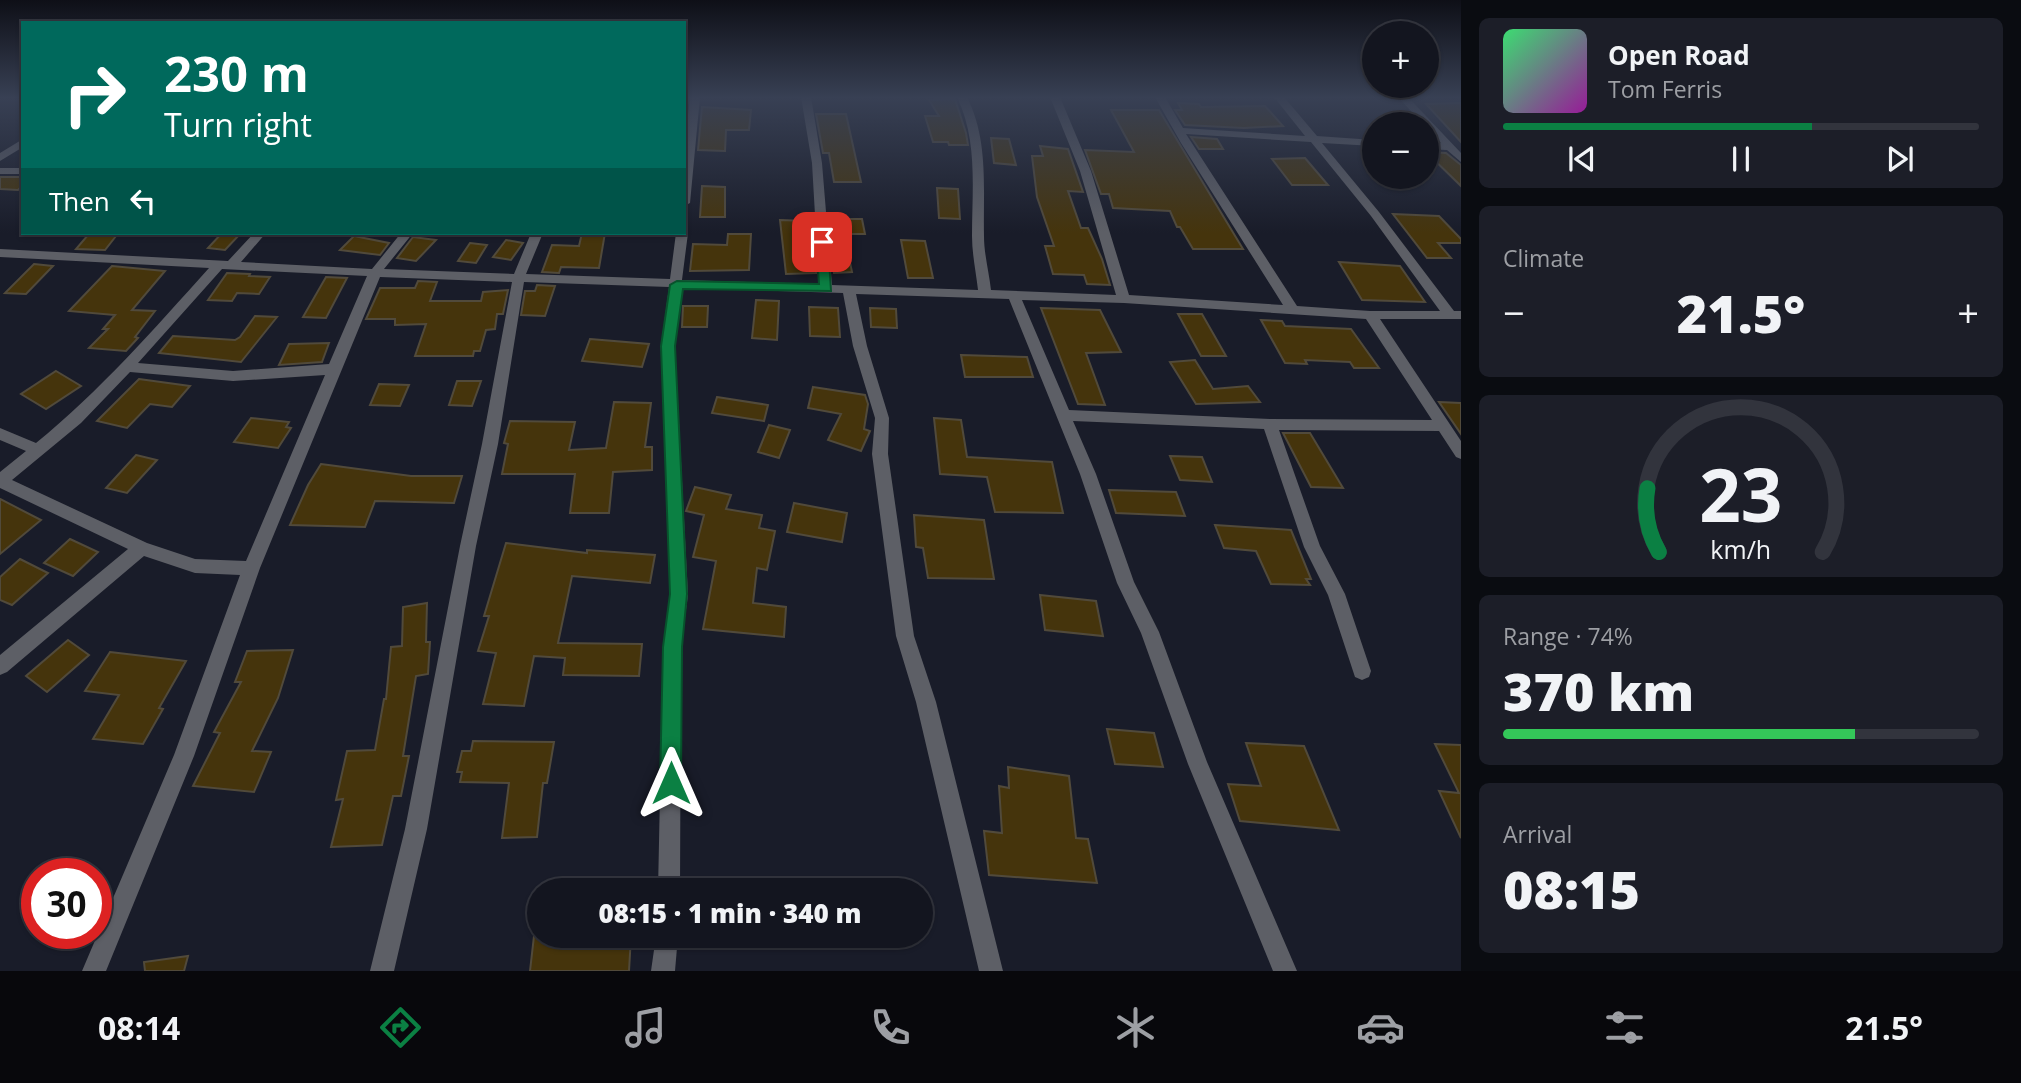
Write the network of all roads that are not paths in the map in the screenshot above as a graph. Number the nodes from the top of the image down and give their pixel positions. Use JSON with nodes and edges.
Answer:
{"nodes":[{"id":1,"x":690,"y":142,"type":"edge"},
{"id":2,"x":814,"y":142,"type":"edge"},
{"id":3,"x":976,"y":142,"type":"edge"},
{"id":4,"x":1077,"y":142,"type":"edge"},
{"id":5,"x":1185,"y":142,"type":"edge"},
{"id":6,"x":1315,"y":142,"type":"edge"},
{"id":7,"x":1446,"y":142,"type":"edge"},
{"id":8,"x":21,"y":143,"type":"edge"},
{"id":9,"x":1439,"y":147,"type":"edge"},
{"id":10,"x":1450,"y":147,"type":"junction"},
{"id":11,"x":0,"y":158,"type":"edge"},
{"id":12,"x":1461,"y":159,"type":"edge"},
{"id":13,"x":0,"y":171,"type":"edge"},
{"id":14,"x":21,"y":171,"type":"edge"},
{"id":15,"x":686,"y":184,"type":"edge"},
{"id":16,"x":258,"y":235,"type":"edge"},
{"id":17,"x":405,"y":235,"type":"edge"},
{"id":18,"x":536,"y":235,"type":"edge"},
{"id":19,"x":681,"y":235,"type":"edge"},
{"id":20,"x":0,"y":253,"type":"edge"},
{"id":21,"x":225,"y":264,"type":"junction"},
{"id":22,"x":375,"y":273,"type":"junction"},
{"id":23,"x":519,"y":277,"type":"junction"},
{"id":24,"x":677,"y":285,"type":"junction"},
{"id":25,"x":826,"y":288,"type":"junction"},
{"id":26,"x":849,"y":290,"type":"junction"},
{"id":27,"x":985,"y":293,"type":"junction"},
{"id":28,"x":1013,"y":295,"type":"junction"},
{"id":29,"x":1124,"y":299,"type":"junction"},
{"id":30,"x":1293,"y":310,"type":"junction"},
{"id":31,"x":1370,"y":315,"type":"junction"},
{"id":32,"x":1455,"y":315,"type":"edge"},
{"id":33,"x":127,"y":368,"type":"junction"},
{"id":34,"x":334,"y":369,"type":"junction"},
{"id":35,"x":1063,"y":415,"type":"junction"},
{"id":36,"x":1270,"y":424,"type":"junction"},
{"id":37,"x":1444,"y":426,"type":"junction"},
{"id":38,"x":0,"y":434,"type":"edge"},
{"id":39,"x":38,"y":450,"type":"junction"},
{"id":40,"x":1461,"y":453,"type":"edge"},
{"id":41,"x":0,"y":481,"type":"edge"},
{"id":42,"x":142,"y":548,"type":"junction"},
{"id":43,"x":251,"y":568,"type":"junction"},
{"id":44,"x":0,"y":666,"type":"edge"},
{"id":45,"x":1362,"y":671,"type":"dead end"},
{"id":46,"x":669,"y":878,"type":"edge"},
{"id":47,"x":666,"y":948,"type":"edge"},
{"id":48,"x":93,"y":971,"type":"edge"},
{"id":49,"x":382,"y":971,"type":"edge"},
{"id":50,"x":663,"y":971,"type":"edge"},
{"id":51,"x":991,"y":971,"type":"edge"},
{"id":52,"x":1285,"y":971,"type":"edge"}],
"edges":[{"from":1,"to":15,"type":"street"},
{"from":2,"to":25,"type":"street"},
{"from":3,"to":27,"type":"street"},
{"from":4,"to":29,"type":"street"},
{"from":5,"to":30,"type":"street"},
{"from":6,"to":32,"type":"street"},
{"from":7,"to":10,"type":"street"},
{"from":8,"to":11,"type":"street"},
{"from":9,"to":10,"type":"street"},
{"from":10,"to":12,"type":"street"},
{"from":13,"to":14,"type":"street"},
{"from":16,"to":21,"type":"street"},
{"from":17,"to":22,"type":"street"},
{"from":18,"to":23,"type":"street"},
{"from":19,"to":24,"type":"street"},
{"from":20,"to":21,"type":"street"},
{"from":21,"to":22,"type":"street"},
{"from":21,"to":33,"type":"street"},
{"from":22,"to":23,"type":"street"},
{"from":22,"to":34,"type":"street"},
{"from":23,"to":24,"type":"street"},
{"from":23,"to":49,"type":"street"},
{"from":24,"to":25,"type":"street"},
{"from":24,"to":46,"type":"street"},
{"from":25,"to":26,"type":"street"},
{"from":26,"to":27,"type":"street"},
{"from":26,"to":51,"type":"street"},
{"from":27,"to":28,"type":"street"},
{"from":28,"to":29,"type":"street"},
{"from":28,"to":35,"type":"street"},
{"from":29,"to":30,"type":"street"},
{"from":30,"to":31,"type":"street"},
{"from":31,"to":32,"type":"street"},
{"from":31,"to":37,"type":"street"},
{"from":33,"to":34,"type":"street"},
{"from":33,"to":39,"type":"street"},
{"from":34,"to":43,"type":"street"},
{"from":35,"to":36,"type":"street"},
{"from":35,"to":52,"type":"street"},
{"from":36,"to":37,"type":"street"},
{"from":36,"to":45,"type":"street"},
{"from":37,"to":40,"type":"street"},
{"from":38,"to":39,"type":"street"},
{"from":39,"to":41,"type":"street"},
{"from":41,"to":42,"type":"street"},
{"from":42,"to":43,"type":"street"},
{"from":42,"to":44,"type":"street"},
{"from":43,"to":48,"type":"street"},
{"from":47,"to":50,"type":"street"}]}
